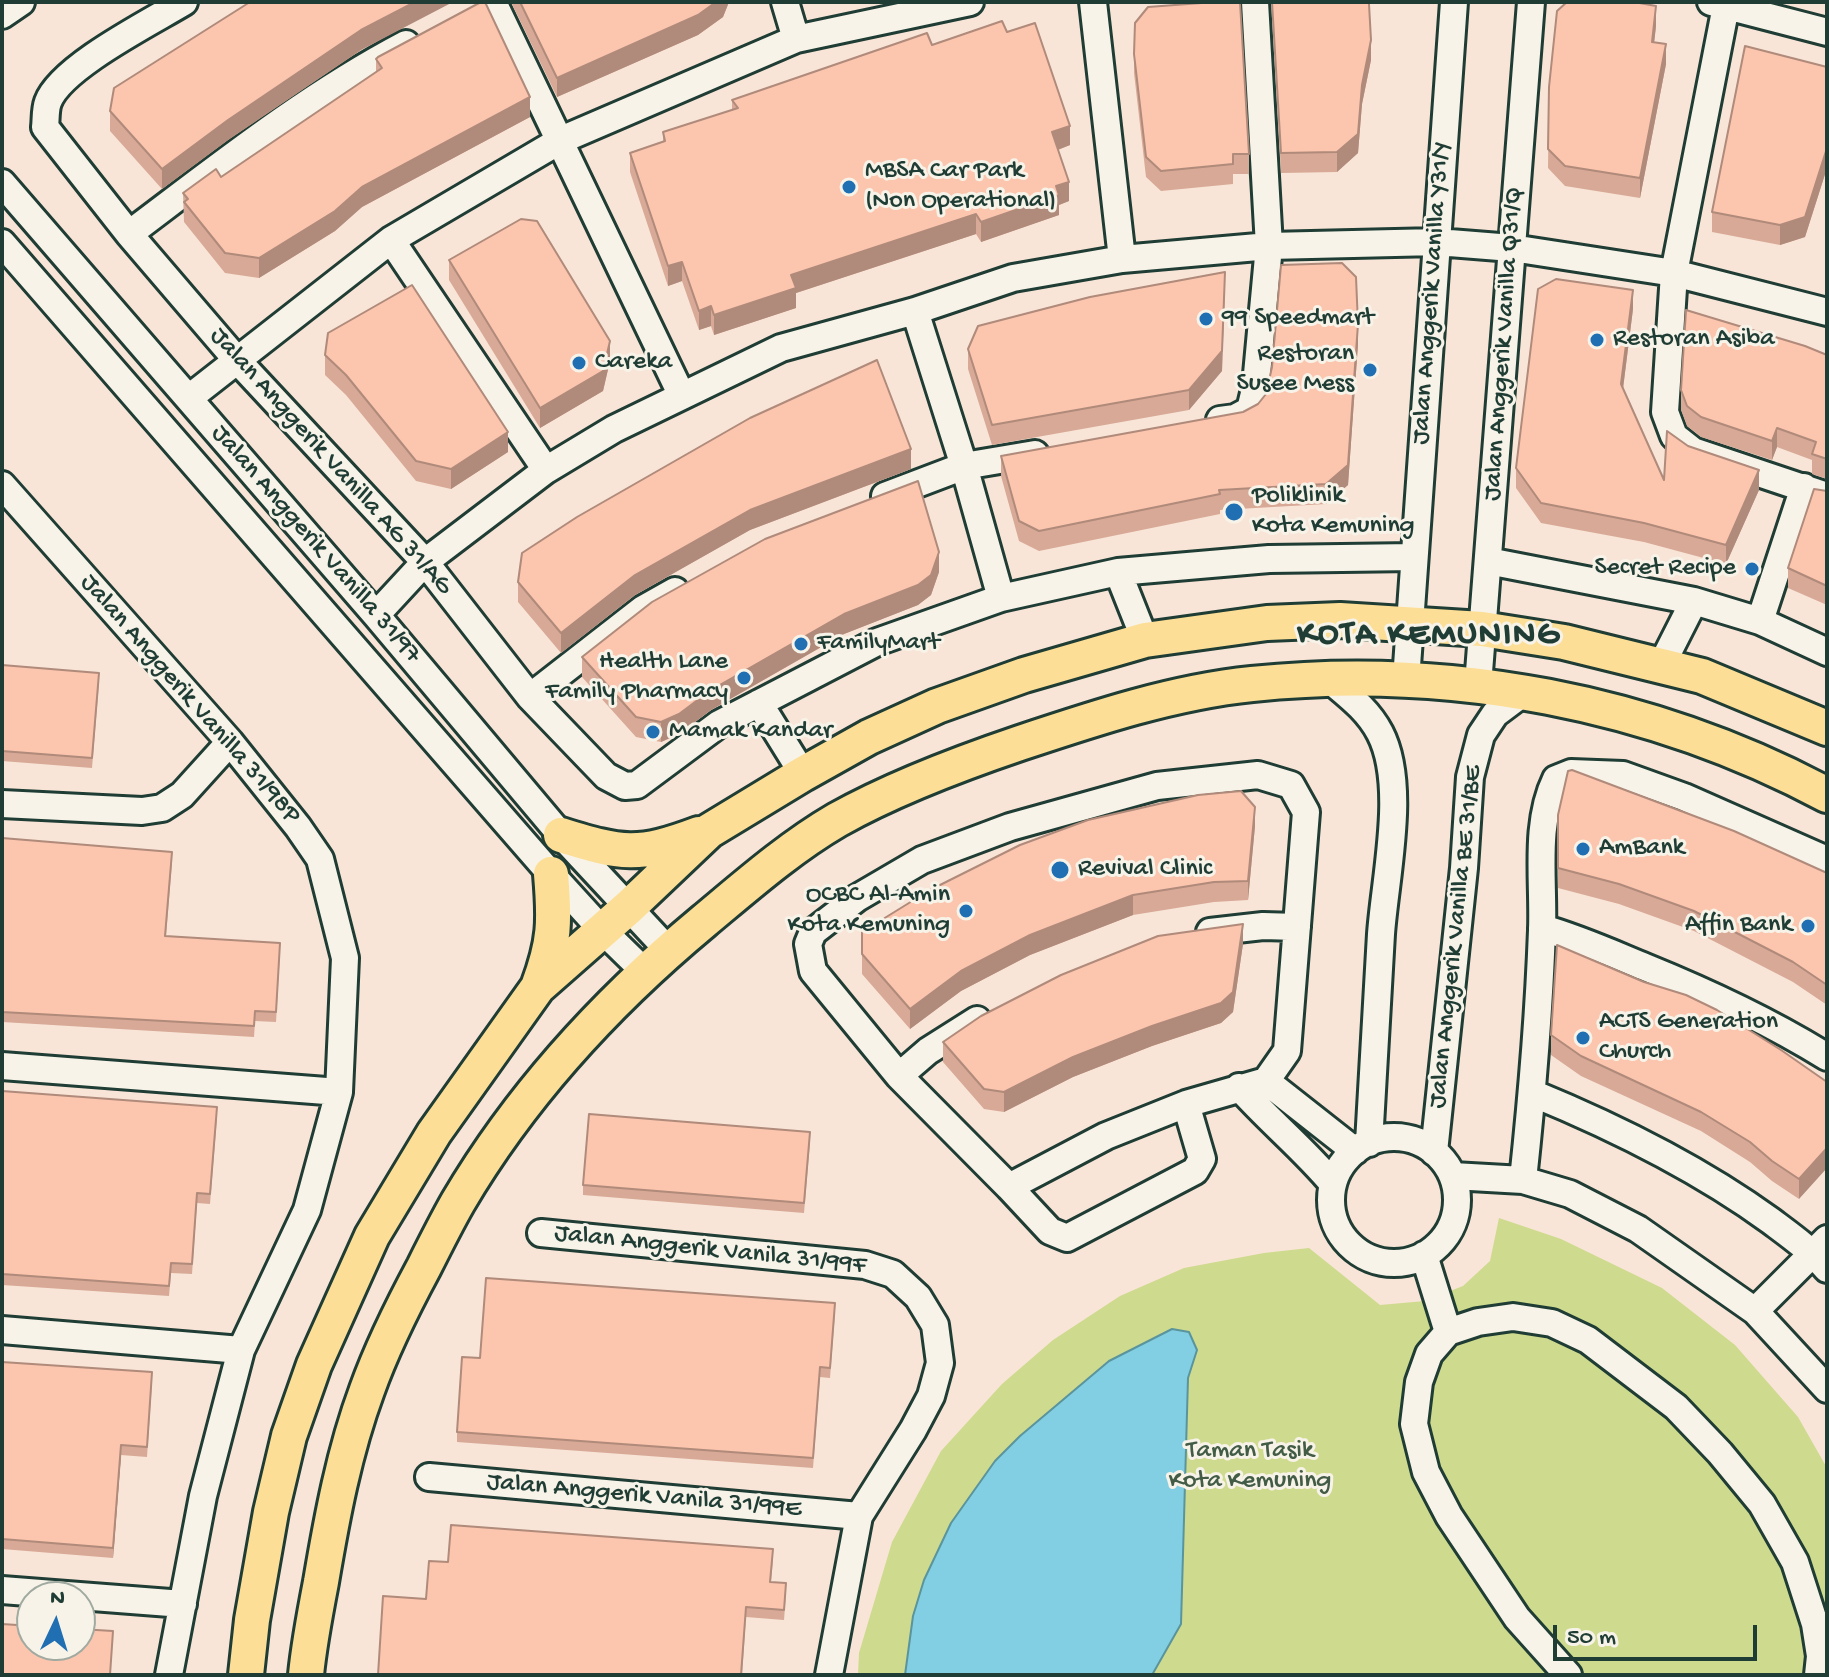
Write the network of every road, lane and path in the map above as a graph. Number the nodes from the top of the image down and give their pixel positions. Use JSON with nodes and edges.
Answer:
{"nodes":[{"id":1,"x":21,"y":2,"type":"edge"},
{"id":2,"x":184,"y":2,"type":"edge"},
{"id":3,"x":785,"y":2,"type":"edge"},
{"id":4,"x":970,"y":2,"type":"edge"},
{"id":5,"x":1093,"y":2,"type":"edge"},
{"id":6,"x":1255,"y":2,"type":"edge"},
{"id":7,"x":1531,"y":2,"type":"edge"},
{"id":8,"x":483,"y":4,"type":"edge"},
{"id":9,"x":1455,"y":4,"type":"edge"},
{"id":10,"x":1718,"y":4,"type":"edge"},
{"id":11,"x":2,"y":15,"type":"edge"},
{"id":12,"x":433,"y":29,"type":"edge"},
{"id":13,"x":1827,"y":32,"type":"edge"},
{"id":14,"x":796,"y":39,"type":"junction"},
{"id":15,"x":561,"y":140,"type":"junction"},
{"id":16,"x":2,"y":183,"type":"edge"},
{"id":17,"x":129,"y":234,"type":"junction"},
{"id":18,"x":391,"y":240,"type":"junction"},
{"id":19,"x":1437,"y":242,"type":"junction"},
{"id":20,"x":2,"y":243,"type":"edge"},
{"id":21,"x":1269,"y":246,"type":"junction"},
{"id":22,"x":1512,"y":248,"type":"junction"},
{"id":23,"x":1122,"y":259,"type":"junction"},
{"id":24,"x":1674,"y":273,"type":"junction"},
{"id":25,"x":1826,"y":309,"type":"edge"},
{"id":26,"x":915,"y":311,"type":"junction"},
{"id":27,"x":236,"y":359,"type":"junction"},
{"id":28,"x":681,"y":394,"type":"junction"},
{"id":29,"x":189,"y":398,"type":"junction"},
{"id":30,"x":1190,"y":426,"type":"edge"},
{"id":31,"x":1054,"y":450,"type":"edge"},
{"id":32,"x":964,"y":466,"type":"junction"},
{"id":33,"x":546,"y":470,"type":"junction"},
{"id":34,"x":2,"y":485,"type":"edge"},
{"id":35,"x":1816,"y":491,"type":"edge"},
{"id":36,"x":861,"y":505,"type":"edge"},
{"id":37,"x":1414,"y":557,"type":"junction"},
{"id":38,"x":1488,"y":561,"type":"junction"},
{"id":39,"x":425,"y":562,"type":"junction"},
{"id":40,"x":1118,"y":572,"type":"junction"},
{"id":41,"x":694,"y":580,"type":"edge"},
{"id":42,"x":1001,"y":598,"type":"junction"},
{"id":43,"x":1694,"y":601,"type":"junction"},
{"id":44,"x":376,"y":615,"type":"junction"},
{"id":45,"x":1760,"y":621,"type":"junction"},
{"id":46,"x":1409,"y":624,"type":"junction"},
{"id":47,"x":1482,"y":629,"type":"junction"},
{"id":48,"x":1145,"y":640,"type":"junction"},
{"id":49,"x":1827,"y":652,"type":"edge"},
{"id":50,"x":1661,"y":666,"type":"junction"},
{"id":51,"x":1330,"y":680,"type":"junction"},
{"id":52,"x":1406,"y":680,"type":"junction"},
{"id":53,"x":1478,"y":685,"type":"junction"},
{"id":54,"x":1523,"y":693,"type":"junction"},
{"id":55,"x":530,"y":697,"type":"junction"},
{"id":56,"x":759,"y":703,"type":"junction"},
{"id":57,"x":1827,"y":728,"type":"edge"},
{"id":58,"x":230,"y":742,"type":"junction"},
{"id":59,"x":803,"y":774,"type":"junction"},
{"id":60,"x":1827,"y":795,"type":"edge"},
{"id":61,"x":2,"y":804,"type":"edge"},
{"id":62,"x":709,"y":831,"type":"junction"},
{"id":63,"x":561,"y":835,"type":"junction"},
{"id":64,"x":1827,"y":860,"type":"edge"},
{"id":65,"x":551,"y":874,"type":"junction"},
{"id":66,"x":629,"y":907,"type":"junction"},
{"id":67,"x":1297,"y":927,"type":"junction"},
{"id":68,"x":1542,"y":928,"type":"junction"},
{"id":69,"x":602,"y":930,"type":"junction"},
{"id":70,"x":1191,"y":934,"type":"edge"},
{"id":71,"x":657,"y":962,"type":"junction"},
{"id":72,"x":538,"y":987,"type":"junction"},
{"id":73,"x":999,"y":1007,"type":"edge"},
{"id":74,"x":1827,"y":1057,"type":"edge"},
{"id":75,"x":2,"y":1066,"type":"edge"},
{"id":76,"x":899,"y":1076,"type":"junction"},
{"id":77,"x":1266,"y":1081,"type":"junction"},
{"id":78,"x":1239,"y":1087,"type":"junction"},
{"id":79,"x":339,"y":1092,"type":"junction"},
{"id":80,"x":1532,"y":1093,"type":"junction"},
{"id":81,"x":1186,"y":1104,"type":"junction"},
{"id":82,"x":1362,"y":1147,"type":"junction"},
{"id":83,"x":1434,"y":1152,"type":"junction"},
{"id":84,"x":1453,"y":1176,"type":"junction"},
{"id":85,"x":1523,"y":1180,"type":"junction"},
{"id":86,"x":1333,"y":1184,"type":"junction"},
{"id":87,"x":1009,"y":1187,"type":"junction"},
{"id":88,"x":541,"y":1233,"type":"dead end"},
{"id":89,"x":1822,"y":1253,"type":"edge"},
{"id":90,"x":1424,"y":1255,"type":"junction"},
{"id":91,"x":1755,"y":1311,"type":"junction"},
{"id":92,"x":2,"y":1330,"type":"edge"},
{"id":93,"x":1448,"y":1332,"type":"junction"},
{"id":94,"x":241,"y":1350,"type":"junction"},
{"id":95,"x":1827,"y":1389,"type":"edge"},
{"id":96,"x":429,"y":1477,"type":"dead end"},
{"id":97,"x":859,"y":1516,"type":"junction"},
{"id":98,"x":2,"y":1590,"type":"edge"},
{"id":99,"x":183,"y":1604,"type":"junction"},
{"id":100,"x":169,"y":1675,"type":"edge"},
{"id":101,"x":246,"y":1675,"type":"edge"},
{"id":102,"x":306,"y":1675,"type":"edge"},
{"id":103,"x":829,"y":1675,"type":"edge"},
{"id":104,"x":1568,"y":1675,"type":"edge"},
{"id":105,"x":1818,"y":1675,"type":"edge"}],
"edges":[{"from":1,"to":11,"type":"street"},
{"from":2,"to":17,"type":"street","name":"Jalan Anggerik Vanilla AG 31/AG"},
{"from":3,"to":14,"type":"street"},
{"from":4,"to":14,"type":"street"},
{"from":5,"to":23,"type":"street"},
{"from":6,"to":21,"type":"street"},
{"from":7,"to":22,"type":"street","name":"Jalan Anggerik Vanilla Q31/Q"},
{"from":8,"to":15,"type":"street"},
{"from":9,"to":19,"type":"street","name":"Jalan Anggerik Vanilla Y31/Y"},
{"from":10,"to":13,"type":"street"},
{"from":10,"to":24,"type":"street"},
{"from":12,"to":17,"type":"street"},
{"from":14,"to":15,"type":"street"},
{"from":15,"to":18,"type":"street"},
{"from":15,"to":28,"type":"street"},
{"from":16,"to":29,"type":"street","name":"Jalan Anggerik Vanilla 31/97"},
{"from":17,"to":27,"type":"street","name":"Jalan Anggerik Vanilla AG 31/AG"},
{"from":18,"to":27,"type":"street"},
{"from":18,"to":33,"type":"street"},
{"from":19,"to":21,"type":"street"},
{"from":19,"to":22,"type":"street"},
{"from":19,"to":37,"type":"street","name":"Jalan Anggerik Vanilla Y31/Y"},
{"from":20,"to":65,"type":"street","name":"Jalan Anggerik Vanilla 31/97"},
{"from":21,"to":23,"type":"street"},
{"from":21,"to":30,"type":"street"},
{"from":22,"to":24,"type":"street"},
{"from":22,"to":38,"type":"street","name":"Jalan Anggerik Vanilla Q31/Q"},
{"from":23,"to":26,"type":"street"},
{"from":24,"to":25,"type":"street"},
{"from":24,"to":35,"type":"street"},
{"from":26,"to":28,"type":"street"},
{"from":26,"to":32,"type":"street"},
{"from":27,"to":29,"type":"street"},
{"from":27,"to":39,"type":"street","name":"Jalan Anggerik Vanilla AG 31/AG"},
{"from":28,"to":33,"type":"street"},
{"from":29,"to":44,"type":"street","name":"Jalan Anggerik Vanilla 31/97"},
{"from":31,"to":32,"type":"street"},
{"from":32,"to":36,"type":"street"},
{"from":32,"to":42,"type":"street"},
{"from":33,"to":39,"type":"street"},
{"from":34,"to":58,"type":"street","name":"Jalan Anggerik Vanilla 31/98P"},
{"from":35,"to":45,"type":"street"},
{"from":37,"to":40,"type":"street"},
{"from":37,"to":46,"type":"street","name":"Jalan Anggerik Vanilla Y31/Y"},
{"from":38,"to":43,"type":"street"},
{"from":38,"to":47,"type":"street","name":"Jalan Anggerik Vanilla Q31/Q"},
{"from":39,"to":44,"type":"street"},
{"from":39,"to":55,"type":"street","name":"Jalan Anggerik Vanilla AG 31/AG"},
{"from":40,"to":42,"type":"street"},
{"from":40,"to":48,"type":"street"},
{"from":41,"to":55,"type":"street"},
{"from":42,"to":56,"type":"street"},
{"from":43,"to":45,"type":"street"},
{"from":43,"to":50,"type":"street"},
{"from":44,"to":63,"type":"street","name":"Jalan Anggerik Vanilla 31/97"},
{"from":45,"to":49,"type":"street"},
{"from":46,"to":47,"type":"main road"},
{"from":46,"to":48,"type":"main road"},
{"from":46,"to":52,"type":"street","name":"Jalan Anggerik Vanilla Y31/Y"},
{"from":47,"to":50,"type":"main road"},
{"from":47,"to":53,"type":"street","name":"Jalan Anggerik Vanilla Q31/Q"},
{"from":48,"to":59,"type":"main road"},
{"from":50,"to":57,"type":"main road"},
{"from":51,"to":52,"type":"main road"},
{"from":51,"to":71,"type":"main road"},
{"from":51,"to":82,"type":"street"},
{"from":52,"to":53,"type":"main road"},
{"from":53,"to":54,"type":"main road"},
{"from":54,"to":60,"type":"main road"},
{"from":54,"to":83,"type":"street","name":"Jalan Anggerik Vanilla BE 31/BE"},
{"from":55,"to":56,"type":"street","name":"Jalan Anggerik Vanilla AG 31/AG"},
{"from":56,"to":59,"type":"street"},
{"from":58,"to":61,"type":"street"},
{"from":58,"to":79,"type":"street","name":"Jalan Anggerik Vanilla 31/98P"},
{"from":59,"to":62,"type":"main road"},
{"from":62,"to":63,"type":"main road"},
{"from":62,"to":66,"type":"main road"},
{"from":63,"to":66,"type":"street","name":"Jalan Anggerik Vanilla 31/97"},
{"from":64,"to":68,"type":"street"},
{"from":65,"to":69,"type":"street","name":"Jalan Anggerik Vanilla 31/97"},
{"from":65,"to":72,"type":"main road"},
{"from":66,"to":69,"type":"main road"},
{"from":66,"to":71,"type":"street","name":"Jalan Anggerik Vanilla 31/97"},
{"from":67,"to":70,"type":"street"},
{"from":67,"to":76,"type":"street"},
{"from":67,"to":77,"type":"street"},
{"from":68,"to":74,"type":"street"},
{"from":68,"to":80,"type":"street"},
{"from":69,"to":71,"type":"street","name":"Jalan Anggerik Vanilla 31/97"},
{"from":69,"to":72,"type":"main road"},
{"from":71,"to":102,"type":"main road"},
{"from":72,"to":101,"type":"main road"},
{"from":73,"to":76,"type":"street"},
{"from":75,"to":79,"type":"street"},
{"from":76,"to":87,"type":"street"},
{"from":77,"to":78,"type":"street"},
{"from":77,"to":82,"type":"street"},
{"from":78,"to":81,"type":"street"},
{"from":78,"to":86,"type":"street"},
{"from":79,"to":94,"type":"street","name":"Jalan Anggerik Vanilla 31/98P"},
{"from":80,"to":85,"type":"street"},
{"from":80,"to":89,"type":"street"},
{"from":81,"to":87,"type":"street"},
{"from":81,"to":87,"type":"street"},
{"from":82,"to":83,"type":"street"},
{"from":82,"to":86,"type":"street"},
{"from":83,"to":84,"type":"street"},
{"from":84,"to":85,"type":"street"},
{"from":84,"to":90,"type":"street"},
{"from":85,"to":91,"type":"street"},
{"from":86,"to":90,"type":"street"},
{"from":88,"to":97,"type":"street","name":"Jalan Anggerik Vanila 31/99F"},
{"from":89,"to":91,"type":"street"},
{"from":90,"to":93,"type":"street"},
{"from":91,"to":95,"type":"street"},
{"from":92,"to":94,"type":"street"},
{"from":93,"to":104,"type":"street"},
{"from":93,"to":105,"type":"street"},
{"from":94,"to":99,"type":"street","name":"Jalan Anggerik Vanilla 31/98P"},
{"from":96,"to":97,"type":"street","name":"Jalan Anggerik Vanila 31/99E"},
{"from":97,"to":103,"type":"street"},
{"from":98,"to":99,"type":"street"},
{"from":99,"to":100,"type":"street","name":"Jalan Anggerik Vanilla 31/98P"}]}
